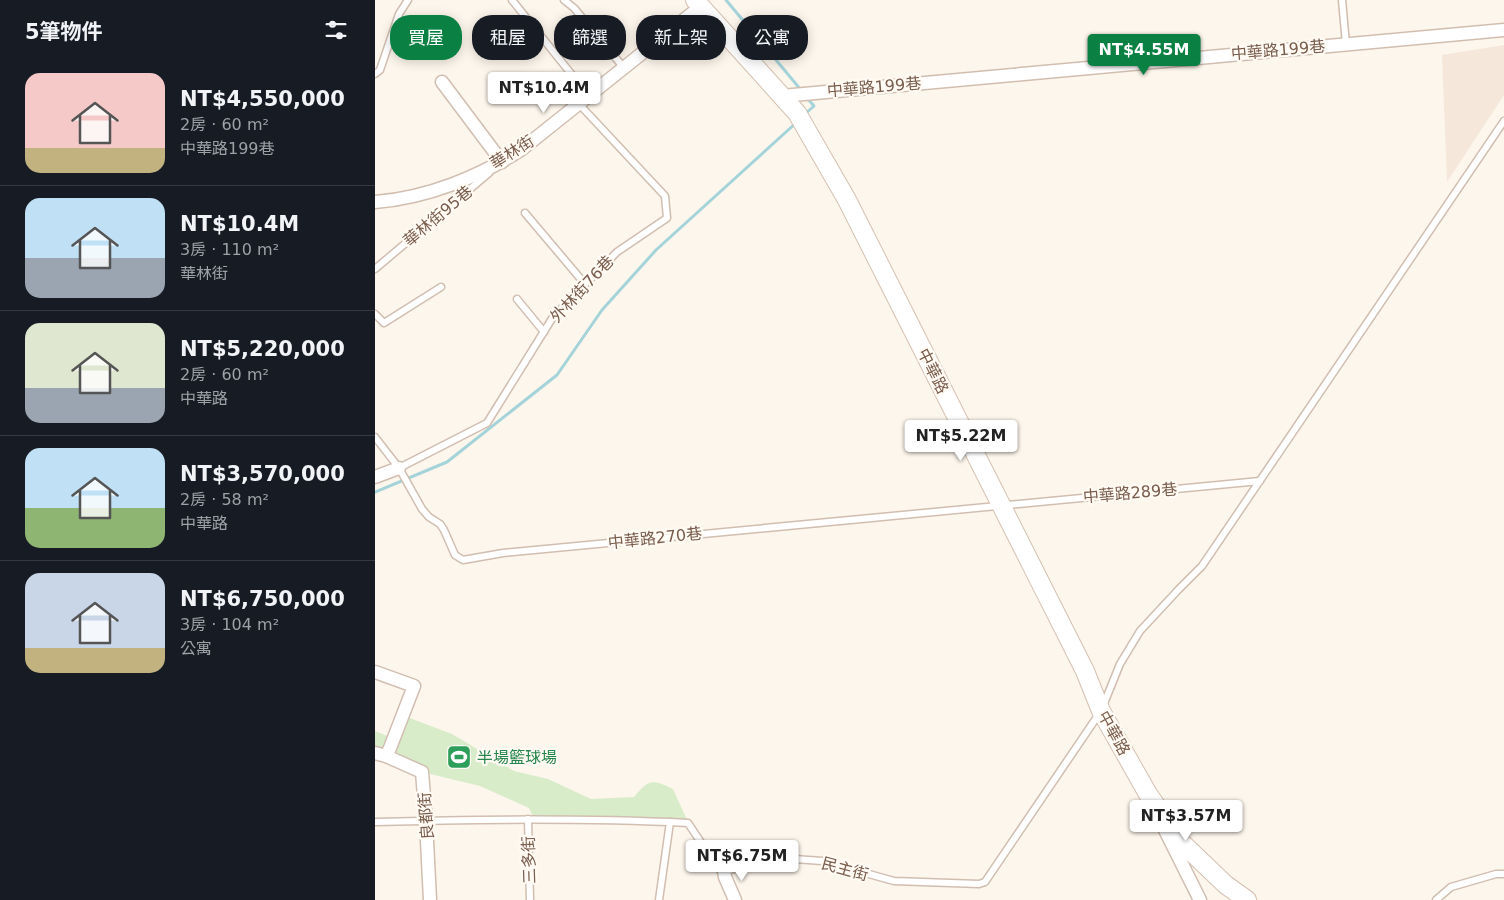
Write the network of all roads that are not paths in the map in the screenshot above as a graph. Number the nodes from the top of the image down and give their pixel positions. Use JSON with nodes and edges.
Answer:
{"nodes":[{"id":1,"x":408,"y":0,"type":"edge"},
{"id":2,"x":512,"y":0,"type":"edge"},
{"id":3,"x":564,"y":0,"type":"edge"},
{"id":4,"x":1342,"y":0,"type":"edge"},
{"id":5,"x":698,"y":3,"type":"edge"},
{"id":6,"x":1504,"y":30,"type":"edge"},
{"id":7,"x":1346,"y":44,"type":"junction"},
{"id":8,"x":624,"y":68,"type":"junction"},
{"id":9,"x":375,"y":74,"type":"edge"},
{"id":10,"x":442,"y":82,"type":"dead end"},
{"id":11,"x":782,"y":96,"type":"junction"},
{"id":12,"x":584,"y":100,"type":"junction"},
{"id":13,"x":1504,"y":121,"type":"edge"},
{"id":14,"x":502,"y":162,"type":"junction"},
{"id":15,"x":375,"y":202,"type":"edge"},
{"id":16,"x":525,"y":213,"type":"dead end"},
{"id":17,"x":375,"y":269,"type":"edge"},
{"id":18,"x":585,"y":284,"type":"junction"},
{"id":19,"x":441,"y":286,"type":"dead end"},
{"id":20,"x":517,"y":299,"type":"dead end"},
{"id":21,"x":375,"y":314,"type":"edge"},
{"id":22,"x":544,"y":332,"type":"junction"},
{"id":23,"x":375,"y":437,"type":"edge"},
{"id":24,"x":399,"y":468,"type":"junction"},
{"id":25,"x":375,"y":477,"type":"edge"},
{"id":26,"x":1260,"y":481,"type":"junction"},
{"id":27,"x":1001,"y":505,"type":"junction"},
{"id":28,"x":375,"y":672,"type":"edge"},
{"id":29,"x":1101,"y":711,"type":"junction"},
{"id":30,"x":380,"y":754,"type":"edge"},
{"id":31,"x":1149,"y":794,"type":"junction"},
{"id":32,"x":527,"y":820,"type":"junction"},
{"id":33,"x":427,"y":821,"type":"junction"},
{"id":34,"x":375,"y":822,"type":"edge"},
{"id":35,"x":670,"y":822,"type":"junction"},
{"id":36,"x":724,"y":871,"type":"junction"},
{"id":37,"x":1504,"y":874,"type":"edge"},
{"id":38,"x":430,"y":900,"type":"edge"},
{"id":39,"x":530,"y":900,"type":"edge"},
{"id":40,"x":659,"y":900,"type":"edge"},
{"id":41,"x":735,"y":900,"type":"edge"},
{"id":42,"x":1200,"y":900,"type":"edge"},
{"id":43,"x":1247,"y":900,"type":"edge"},
{"id":44,"x":1436,"y":900,"type":"edge"}],
"edges":[{"from":1,"to":9,"type":"lane"},
{"from":2,"to":12,"type":"lane"},
{"from":3,"to":8,"type":"lane"},
{"from":4,"to":7,"type":"lane"},
{"from":5,"to":8,"type":"street","name":"華林街"},
{"from":5,"to":11,"type":"main road","name":"中華路"},
{"from":6,"to":7,"type":"street","name":"中華路199巷"},
{"from":7,"to":11,"type":"street","name":"中華路199巷"},
{"from":8,"to":12,"type":"street","name":"華林街"},
{"from":10,"to":14,"type":"street"},
{"from":11,"to":27,"type":"main road","name":"中華路"},
{"from":12,"to":14,"type":"street","name":"華林街"},
{"from":12,"to":18,"type":"lane","name":"外林街76巷"},
{"from":13,"to":26,"type":"lane"},
{"from":14,"to":15,"type":"street","name":"華林街"},
{"from":14,"to":17,"type":"lane","name":"華林街95巷"},
{"from":16,"to":18,"type":"lane"},
{"from":18,"to":22,"type":"lane","name":"外林街76巷"},
{"from":19,"to":21,"type":"lane"},
{"from":20,"to":22,"type":"lane"},
{"from":22,"to":24,"type":"lane","name":"外林街76巷"},
{"from":23,"to":24,"type":"lane","name":"中華路270巷"},
{"from":24,"to":25,"type":"street","name":"外林街76巷"},
{"from":24,"to":27,"type":"lane","name":"中華路270巷"},
{"from":26,"to":27,"type":"lane","name":"中華路289巷"},
{"from":26,"to":29,"type":"lane"},
{"from":27,"to":29,"type":"main road","name":"中華路"},
{"from":28,"to":30,"type":"street","name":"良都街"},
{"from":29,"to":31,"type":"main road","name":"中華路"},
{"from":29,"to":36,"type":"lane","name":"民主街"},
{"from":30,"to":33,"type":"street","name":"良都街"},
{"from":31,"to":42,"type":"street","name":"中華路"},
{"from":31,"to":43,"type":"main road","name":"中華路"},
{"from":32,"to":33,"type":"lane"},
{"from":32,"to":35,"type":"lane"},
{"from":32,"to":39,"type":"lane","name":"三多街"},
{"from":33,"to":34,"type":"lane"},
{"from":33,"to":38,"type":"street","name":"良都街"},
{"from":35,"to":36,"type":"lane"},
{"from":35,"to":40,"type":"lane"},
{"from":36,"to":41,"type":"street"},
{"from":37,"to":44,"type":"lane"}]}
